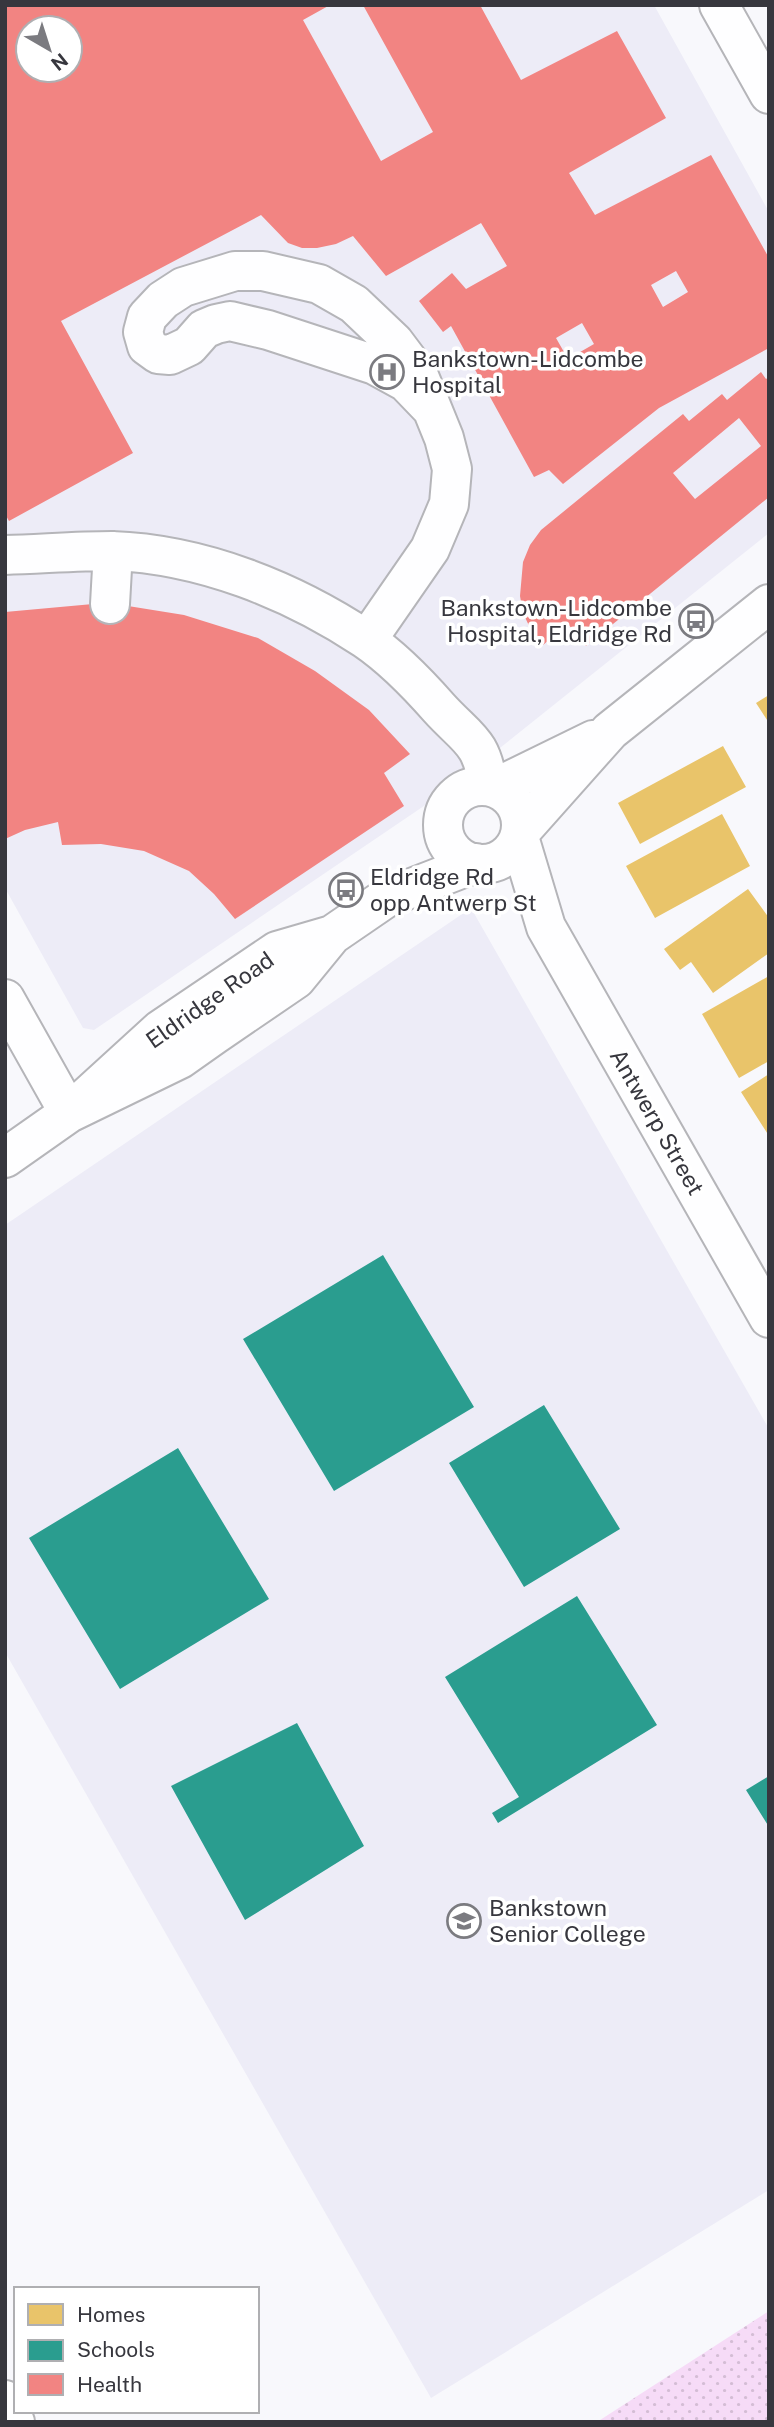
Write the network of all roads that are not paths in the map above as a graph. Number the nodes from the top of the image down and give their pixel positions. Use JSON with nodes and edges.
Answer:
{"nodes":[{"id":1,"x":719,"y":5,"type":"edge"},
{"id":2,"x":769,"y":94,"type":"edge"},
{"id":3,"x":431,"y":408,"type":"junction"},
{"id":4,"x":113,"y":551,"type":"junction"},
{"id":5,"x":5,"y":555,"type":"edge"},
{"id":6,"x":110,"y":604,"type":"dead end"},
{"id":7,"x":769,"y":604,"type":"edge"},
{"id":8,"x":367,"y":640,"type":"junction"},
{"id":9,"x":441,"y":710,"type":"junction"},
{"id":10,"x":610,"y":731,"type":"junction"},
{"id":11,"x":491,"y":787,"type":"junction"},
{"id":12,"x":448,"y":810,"type":"junction"},
{"id":13,"x":520,"y":834,"type":"junction"},
{"id":14,"x":480,"y":864,"type":"junction"},
{"id":15,"x":386,"y":898,"type":"junction"},
{"id":16,"x":546,"y":927,"type":"junction"},
{"id":17,"x":5,"y":999,"type":"edge"},
{"id":18,"x":69,"y":1114,"type":"junction"},
{"id":19,"x":5,"y":1158,"type":"edge"},
{"id":20,"x":769,"y":1318,"type":"edge"},
{"id":21,"x":5,"y":2400,"type":"edge"},
{"id":22,"x":15,"y":2422,"type":"edge"}],
"edges":[{"from":1,"to":2,"type":"street"},
{"from":3,"to":3,"type":"street"},
{"from":3,"to":8,"type":"street"},
{"from":4,"to":5,"type":"street"},
{"from":4,"to":6,"type":"street"},
{"from":4,"to":8,"type":"street"},
{"from":7,"to":10,"type":"street"},
{"from":8,"to":9,"type":"street"},
{"from":9,"to":11,"type":"street"},
{"from":9,"to":12,"type":"street"},
{"from":10,"to":11,"type":"street"},
{"from":10,"to":13,"type":"street"},
{"from":11,"to":12,"type":"street"},
{"from":11,"to":13,"type":"street"},
{"from":12,"to":14,"type":"street"},
{"from":12,"to":15,"type":"street","name":"Eldridge Road"},
{"from":13,"to":14,"type":"street"},
{"from":13,"to":16,"type":"street","name":"Antwerp Street"},
{"from":14,"to":15,"type":"street","name":"Eldridge Road"},
{"from":14,"to":16,"type":"street","name":"Antwerp Street"},
{"from":15,"to":18,"type":"street","name":"Eldridge Road"},
{"from":16,"to":20,"type":"street","name":"Antwerp Street"},
{"from":17,"to":18,"type":"street"},
{"from":18,"to":19,"type":"street","name":"Eldridge Road"},
{"from":21,"to":22,"type":"street"}]}
